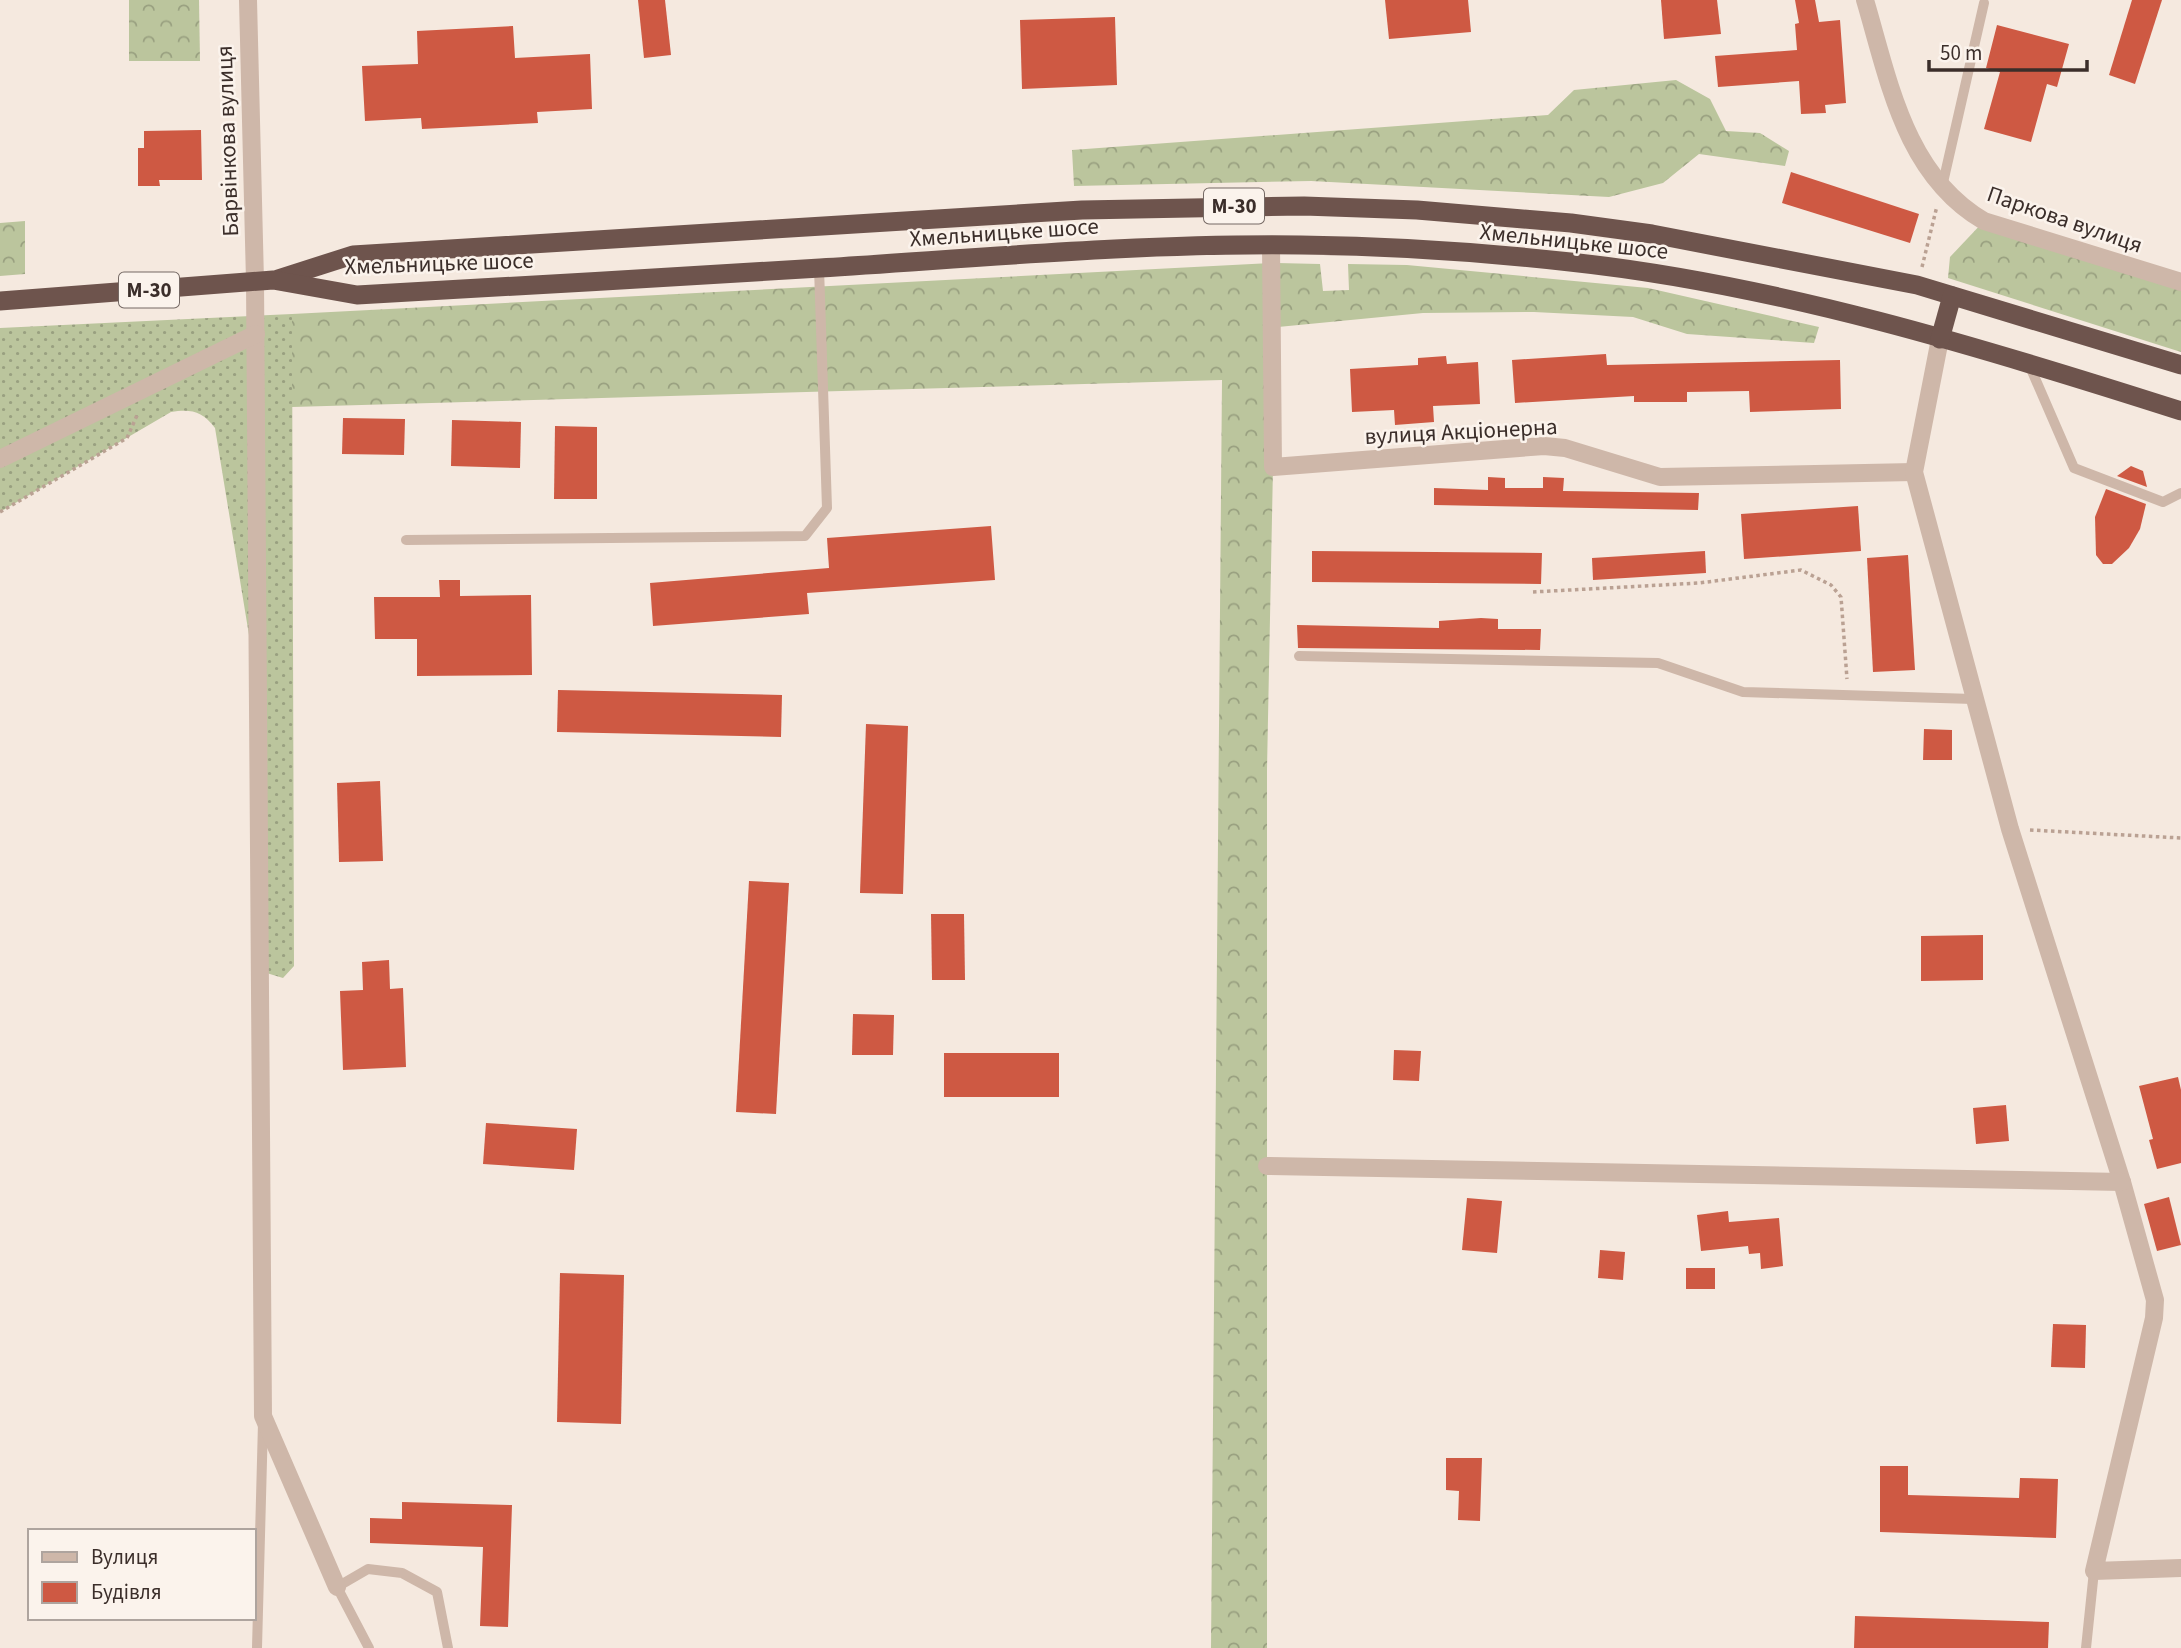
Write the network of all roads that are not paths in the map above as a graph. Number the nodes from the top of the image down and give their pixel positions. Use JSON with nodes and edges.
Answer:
{"nodes":[{"id":1,"x":248,"y":0,"type":"edge"},
{"id":2,"x":1865,"y":0,"type":"edge"},
{"id":3,"x":1984,"y":3,"type":"dead end"},
{"id":4,"x":1942,"y":187,"type":"junction"},
{"id":5,"x":1271,"y":245,"type":"junction"},
{"id":6,"x":819,"y":268,"type":"junction"},
{"id":7,"x":264,"y":280,"type":"junction"},
{"id":8,"x":2181,"y":282,"type":"edge"},
{"id":9,"x":1952,"y":296,"type":"junction"},
{"id":10,"x":0,"y":301,"type":"edge"},
{"id":11,"x":256,"y":334,"type":"junction"},
{"id":12,"x":1940,"y":339,"type":"junction"},
{"id":13,"x":2028,"y":362,"type":"junction"},
{"id":14,"x":2181,"y":365,"type":"edge"},
{"id":15,"x":2181,"y":411,"type":"edge"},
{"id":16,"x":0,"y":459,"type":"edge"},
{"id":17,"x":1914,"y":472,"type":"junction"},
{"id":18,"x":2181,"y":493,"type":"edge"},
{"id":19,"x":406,"y":540,"type":"dead end"},
{"id":20,"x":1299,"y":656,"type":"dead end"},
{"id":21,"x":1973,"y":699,"type":"junction"},
{"id":22,"x":1267,"y":1166,"type":"dead end"},
{"id":23,"x":2122,"y":1182,"type":"junction"},
{"id":24,"x":263,"y":1416,"type":"junction"},
{"id":25,"x":2181,"y":1569,"type":"edge"},
{"id":26,"x":2094,"y":1570,"type":"junction"},
{"id":27,"x":337,"y":1587,"type":"junction"},
{"id":28,"x":257,"y":1648,"type":"edge"},
{"id":29,"x":369,"y":1648,"type":"edge"},
{"id":30,"x":448,"y":1648,"type":"edge"},
{"id":31,"x":2086,"y":1648,"type":"edge"}],
"edges":[{"from":1,"to":7,"type":"street","name":"Барвінкова вулиця"},
{"from":2,"to":4,"type":"street","name":"Паркова вулиця"},
{"from":3,"to":4,"type":"lane"},
{"from":4,"to":8,"type":"street","name":"Паркова вулиця"},
{"from":5,"to":6,"type":"highway","name":"Хмельницьке шосе","number":"М-30"},
{"from":5,"to":12,"type":"highway","name":"Хмельницьке шосе","number":"М-30"},
{"from":5,"to":17,"type":"street","name":"вулиця Акціонерна"},
{"from":6,"to":7,"type":"highway","name":"Хмельницьке шосе","number":"М-30"},
{"from":6,"to":19,"type":"lane"},
{"from":7,"to":9,"type":"highway","name":"Хмельницьке шосе","number":"М-30"},
{"from":7,"to":10,"type":"highway","number":"М-30"},
{"from":7,"to":11,"type":"street","name":"Барвінкова вулиця"},
{"from":9,"to":12,"type":"highway"},
{"from":9,"to":14,"type":"highway","name":"Хмельницьке шосе","number":"М-30"},
{"from":11,"to":16,"type":"street"},
{"from":11,"to":24,"type":"street","name":"Барвінкова вулиця"},
{"from":12,"to":13,"type":"highway","name":"Хмельницьке шосе","number":"М-30"},
{"from":12,"to":17,"type":"street"},
{"from":13,"to":15,"type":"highway","name":"Хмельницьке шосе","number":"М-30"},
{"from":13,"to":18,"type":"lane"},
{"from":17,"to":21,"type":"street"},
{"from":20,"to":21,"type":"lane"},
{"from":21,"to":23,"type":"street"},
{"from":22,"to":23,"type":"street"},
{"from":23,"to":26,"type":"street"},
{"from":24,"to":27,"type":"street"},
{"from":24,"to":28,"type":"lane"},
{"from":25,"to":26,"type":"street"},
{"from":26,"to":31,"type":"lane"},
{"from":27,"to":29,"type":"lane"},
{"from":27,"to":30,"type":"lane"}]}
